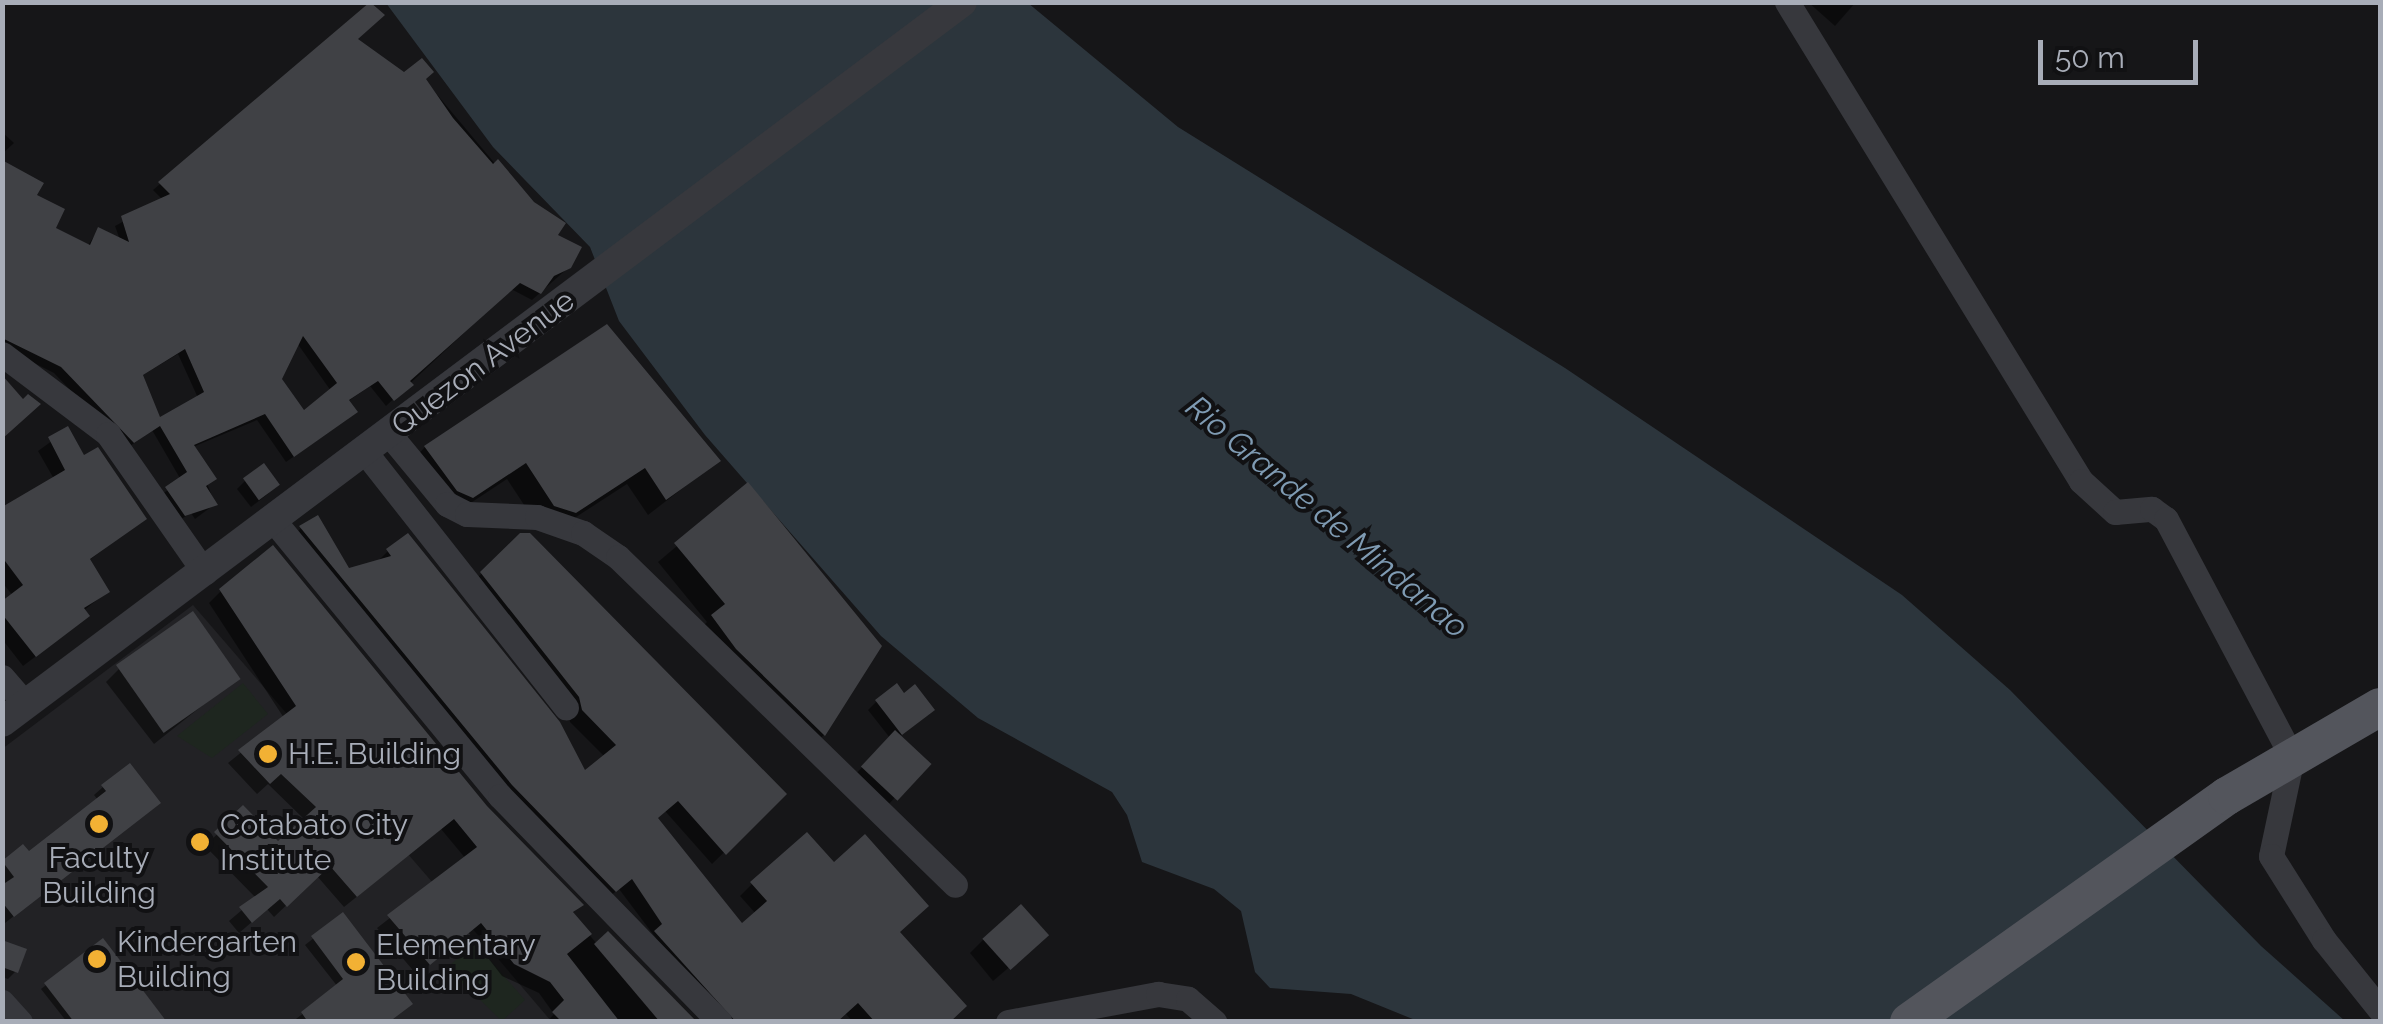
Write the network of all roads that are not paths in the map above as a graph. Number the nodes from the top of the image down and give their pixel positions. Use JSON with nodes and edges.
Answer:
{"nodes":[{"id":1,"x":962,"y":2,"type":"edge"},
{"id":2,"x":1787,"y":2,"type":"edge"},
{"id":3,"x":2,"y":354,"type":"edge"},
{"id":4,"x":377,"y":443,"type":"junction"},
{"id":5,"x":274,"y":521,"type":"junction"},
{"id":6,"x":204,"y":573,"type":"junction"},
{"id":7,"x":2,"y":677,"type":"edge"},
{"id":8,"x":566,"y":707,"type":"dead end"},
{"id":9,"x":2380,"y":707,"type":"edge"},
{"id":10,"x":14,"y":714,"type":"edge"},
{"id":11,"x":2292,"y":757,"type":"junction"},
{"id":12,"x":955,"y":885,"type":"dead end"},
{"id":13,"x":2,"y":1002,"type":"edge"},
{"id":14,"x":2380,"y":1010,"type":"edge"},
{"id":15,"x":20,"y":1022,"type":"edge"},
{"id":16,"x":720,"y":1022,"type":"edge"},
{"id":17,"x":1008,"y":1022,"type":"edge"},
{"id":18,"x":1214,"y":1022,"type":"edge"},
{"id":19,"x":1909,"y":1022,"type":"edge"}],
"edges":[{"from":1,"to":4,"type":"street","name":"Quezon Avenue"},
{"from":2,"to":11,"type":"street"},
{"from":3,"to":6,"type":"street"},
{"from":4,"to":5,"type":"street","name":"Quezon Avenue"},
{"from":4,"to":8,"type":"street"},
{"from":4,"to":12,"type":"street"},
{"from":5,"to":6,"type":"street","name":"Quezon Avenue"},
{"from":5,"to":16,"type":"street"},
{"from":6,"to":10,"type":"street","name":"Quezon Avenue"},
{"from":7,"to":10,"type":"street"},
{"from":9,"to":11,"type":"main road"},
{"from":11,"to":14,"type":"street"},
{"from":11,"to":19,"type":"main road"},
{"from":13,"to":15,"type":"street"},
{"from":17,"to":18,"type":"street"}]}
